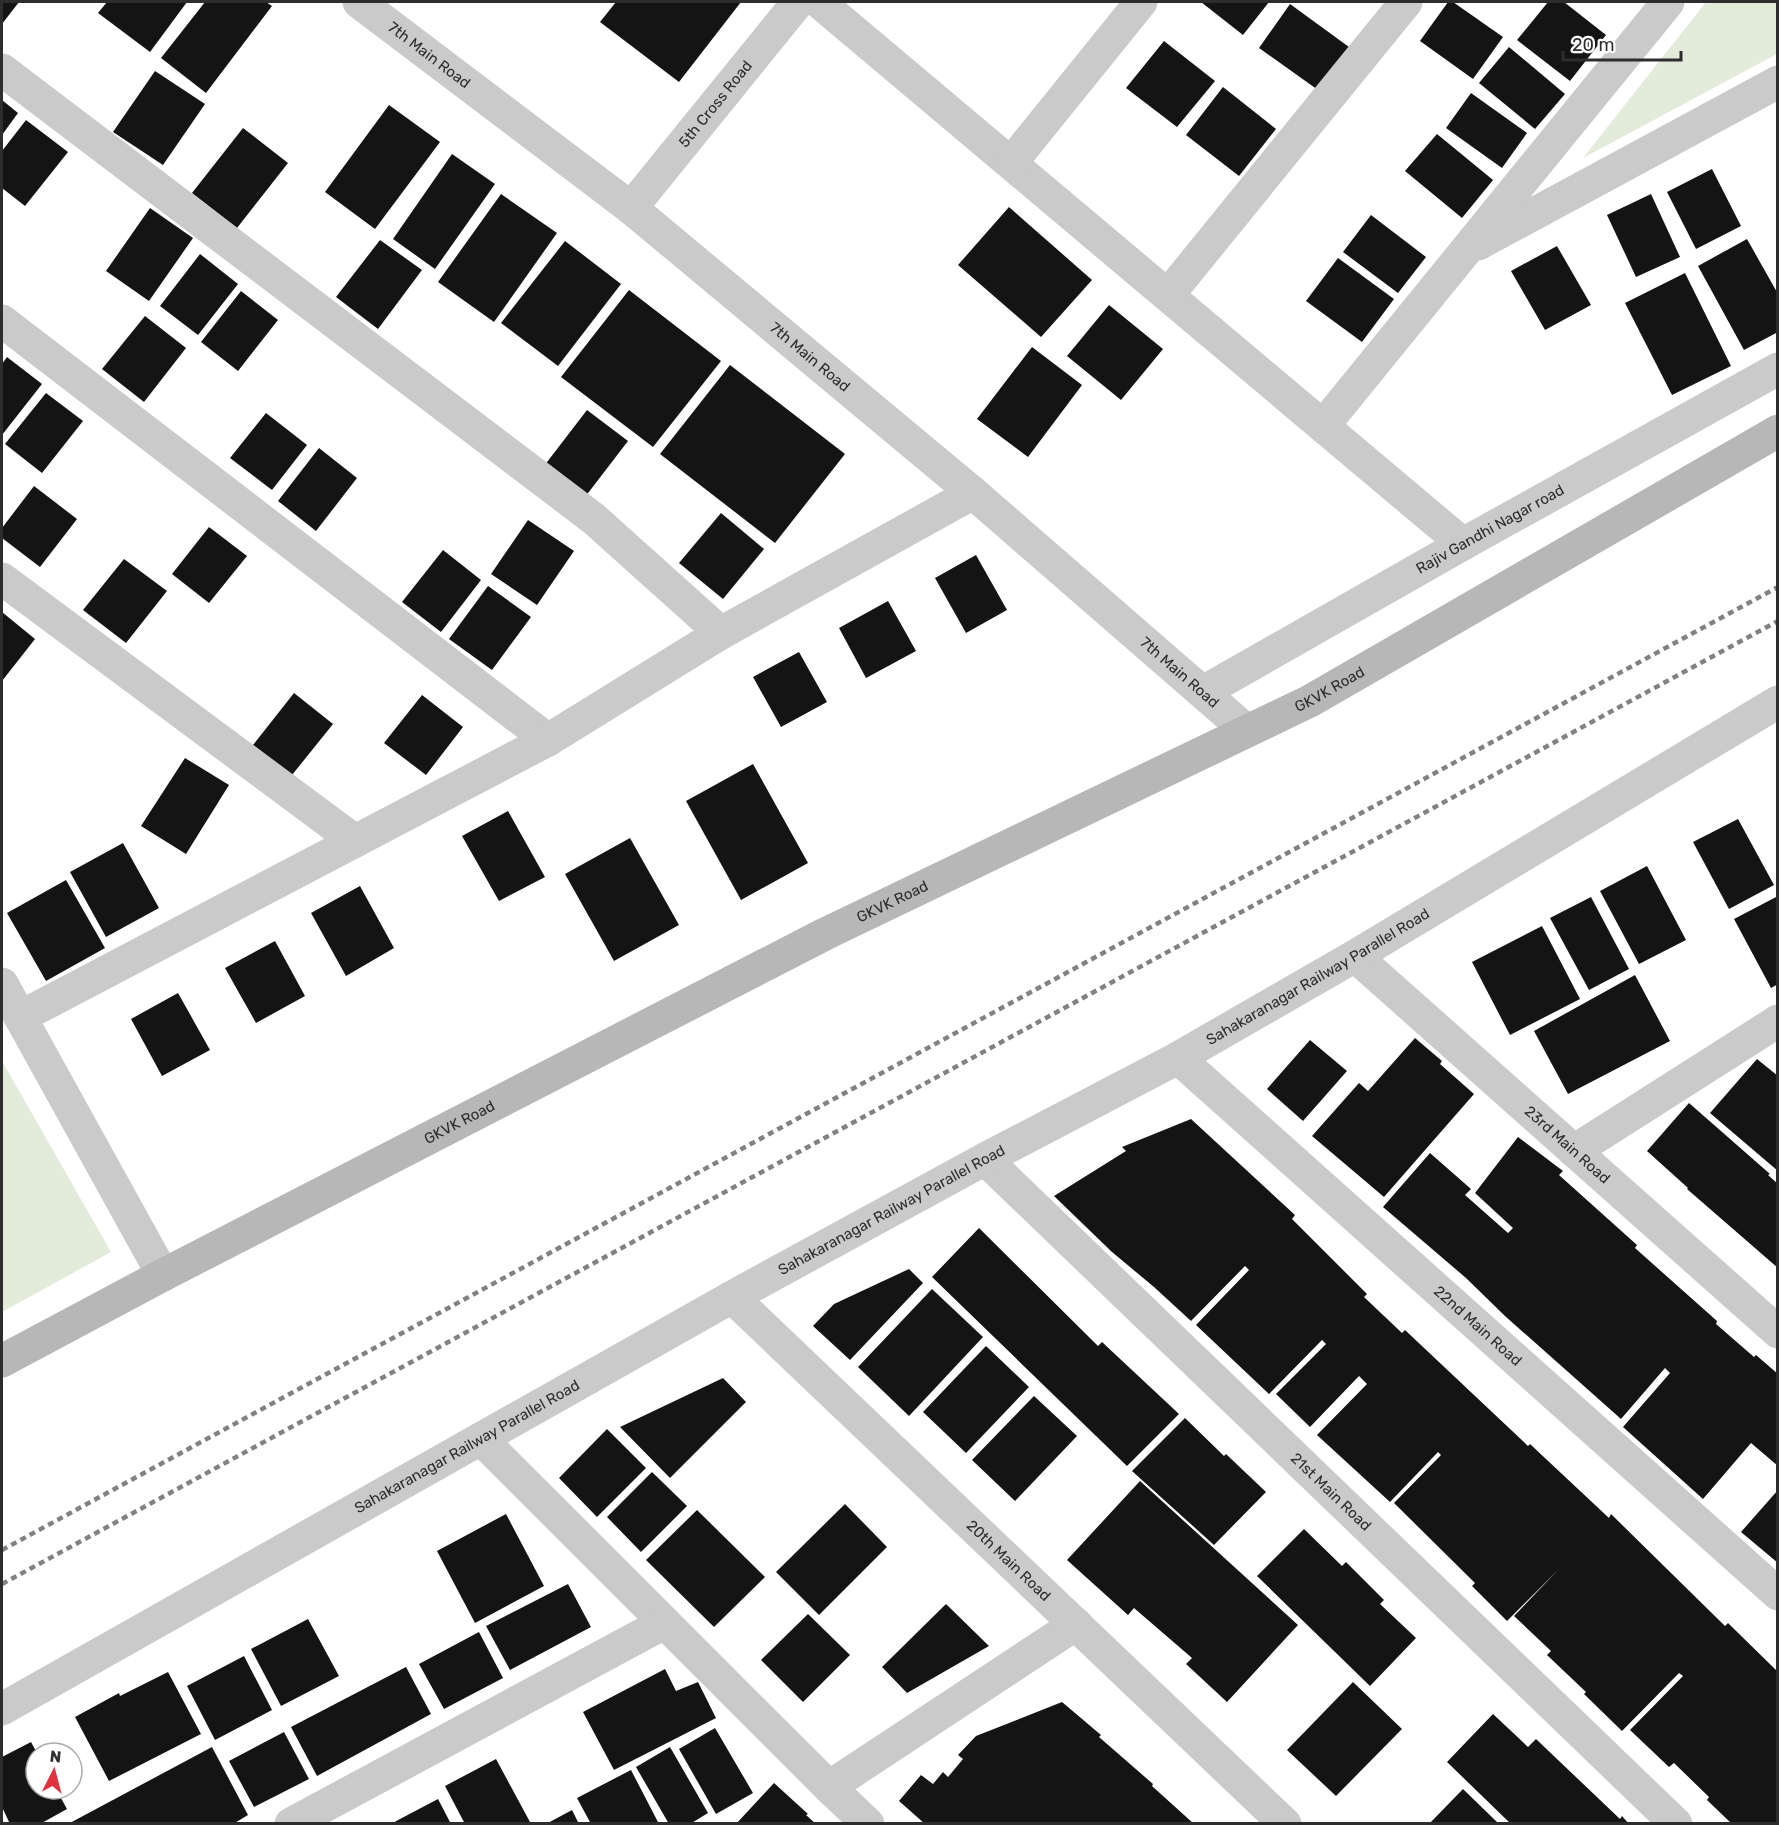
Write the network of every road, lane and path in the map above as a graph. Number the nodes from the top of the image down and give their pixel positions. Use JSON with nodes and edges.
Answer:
{"nodes":[{"id":1,"x":798,"y":2,"type":"edge"},
{"id":2,"x":819,"y":2,"type":"edge"},
{"id":3,"x":1141,"y":2,"type":"edge"},
{"id":4,"x":1406,"y":2,"type":"edge"},
{"id":5,"x":1668,"y":2,"type":"edge"},
{"id":6,"x":376,"y":6,"type":"edge"},
{"id":7,"x":2,"y":70,"type":"edge"},
{"id":8,"x":1778,"y":82,"type":"edge"},
{"id":9,"x":1011,"y":163,"type":"junction"},
{"id":10,"x":631,"y":208,"type":"junction"},
{"id":11,"x":1464,"y":252,"type":"junction"},
{"id":12,"x":1168,"y":296,"type":"junction"},
{"id":13,"x":2,"y":321,"type":"edge"},
{"id":14,"x":1778,"y":369,"type":"edge"},
{"id":15,"x":1323,"y":426,"type":"junction"},
{"id":16,"x":1778,"y":431,"type":"edge"},
{"id":17,"x":973,"y":493,"type":"junction"},
{"id":18,"x":1463,"y":544,"type":"junction"},
{"id":19,"x":2,"y":579,"type":"edge"},
{"id":20,"x":720,"y":633,"type":"junction"},
{"id":21,"x":1203,"y":692,"type":"junction"},
{"id":22,"x":1778,"y":702,"type":"edge"},
{"id":23,"x":1247,"y":731,"type":"junction"},
{"id":24,"x":548,"y":740,"type":"junction"},
{"id":25,"x":355,"y":841,"type":"junction"},
{"id":26,"x":1355,"y":956,"type":"junction"},
{"id":27,"x":2,"y":984,"type":"edge"},
{"id":28,"x":20,"y":1017,"type":"junction"},
{"id":29,"x":1774,"y":1028,"type":"edge"},
{"id":30,"x":1178,"y":1058,"type":"junction"},
{"id":31,"x":1574,"y":1151,"type":"junction"},
{"id":32,"x":985,"y":1159,"type":"junction"},
{"id":33,"x":163,"y":1275,"type":"junction"},
{"id":34,"x":732,"y":1297,"type":"junction"},
{"id":35,"x":1778,"y":1332,"type":"edge"},
{"id":36,"x":2,"y":1361,"type":"edge"},
{"id":37,"x":481,"y":1439,"type":"junction"},
{"id":38,"x":1778,"y":1594,"type":"edge"},
{"id":39,"x":664,"y":1623,"type":"junction"},
{"id":40,"x":1076,"y":1624,"type":"junction"},
{"id":41,"x":2,"y":1708,"type":"edge"},
{"id":42,"x":830,"y":1787,"type":"junction"},
{"id":43,"x":291,"y":1824,"type":"edge"},
{"id":44,"x":868,"y":1824,"type":"edge"},
{"id":45,"x":1285,"y":1824,"type":"edge"},
{"id":46,"x":1676,"y":1824,"type":"edge"}],
"edges":[{"from":1,"to":10,"type":"street","name":"5th Cross Road"},
{"from":2,"to":9,"type":"street"},
{"from":3,"to":9,"type":"street"},
{"from":4,"to":12,"type":"street"},
{"from":5,"to":11,"type":"street"},
{"from":6,"to":10,"type":"street","name":"7th Main Road"},
{"from":7,"to":20,"type":"street"},
{"from":8,"to":11,"type":"street"},
{"from":9,"to":12,"type":"street"},
{"from":10,"to":17,"type":"street","name":"7th Main Road"},
{"from":11,"to":15,"type":"street"},
{"from":12,"to":15,"type":"street"},
{"from":13,"to":24,"type":"street"},
{"from":14,"to":18,"type":"street","name":"Rajiv Gandhi Nagar road"},
{"from":15,"to":18,"type":"street"},
{"from":16,"to":23,"type":"main road","name":"GKVK Road"},
{"from":17,"to":20,"type":"street"},
{"from":17,"to":21,"type":"street","name":"7th Main Road"},
{"from":18,"to":21,"type":"street","name":"Rajiv Gandhi Nagar road"},
{"from":19,"to":25,"type":"street"},
{"from":20,"to":24,"type":"street"},
{"from":21,"to":23,"type":"street","name":"7th Main Road"},
{"from":22,"to":26,"type":"street","name":"Sahakaranagar Railway Parallel Road"},
{"from":23,"to":33,"type":"main road","name":"GKVK Road"},
{"from":24,"to":25,"type":"street"},
{"from":25,"to":28,"type":"street"},
{"from":26,"to":30,"type":"street","name":"Sahakaranagar Railway Parallel Road"},
{"from":26,"to":31,"type":"street","name":"23rd Main Road"},
{"from":27,"to":28,"type":"street"},
{"from":28,"to":33,"type":"street"},
{"from":29,"to":31,"type":"street"},
{"from":30,"to":32,"type":"street","name":"Sahakaranagar Railway Parallel Road"},
{"from":30,"to":38,"type":"street","name":"22nd Main Road"},
{"from":31,"to":35,"type":"street","name":"23rd Main Road"},
{"from":32,"to":34,"type":"street","name":"Sahakaranagar Railway Parallel Road"},
{"from":32,"to":46,"type":"street","name":"21st Main Road"},
{"from":33,"to":36,"type":"main road","name":"GKVK Road"},
{"from":34,"to":37,"type":"street","name":"Sahakaranagar Railway Parallel Road"},
{"from":34,"to":40,"type":"street","name":"20th Main Road"},
{"from":37,"to":39,"type":"street"},
{"from":37,"to":41,"type":"street","name":"Sahakaranagar Railway Parallel Road"},
{"from":39,"to":42,"type":"street"},
{"from":39,"to":43,"type":"street"},
{"from":40,"to":42,"type":"street"},
{"from":40,"to":45,"type":"street","name":"20th Main Road"},
{"from":42,"to":44,"type":"street"}]}
